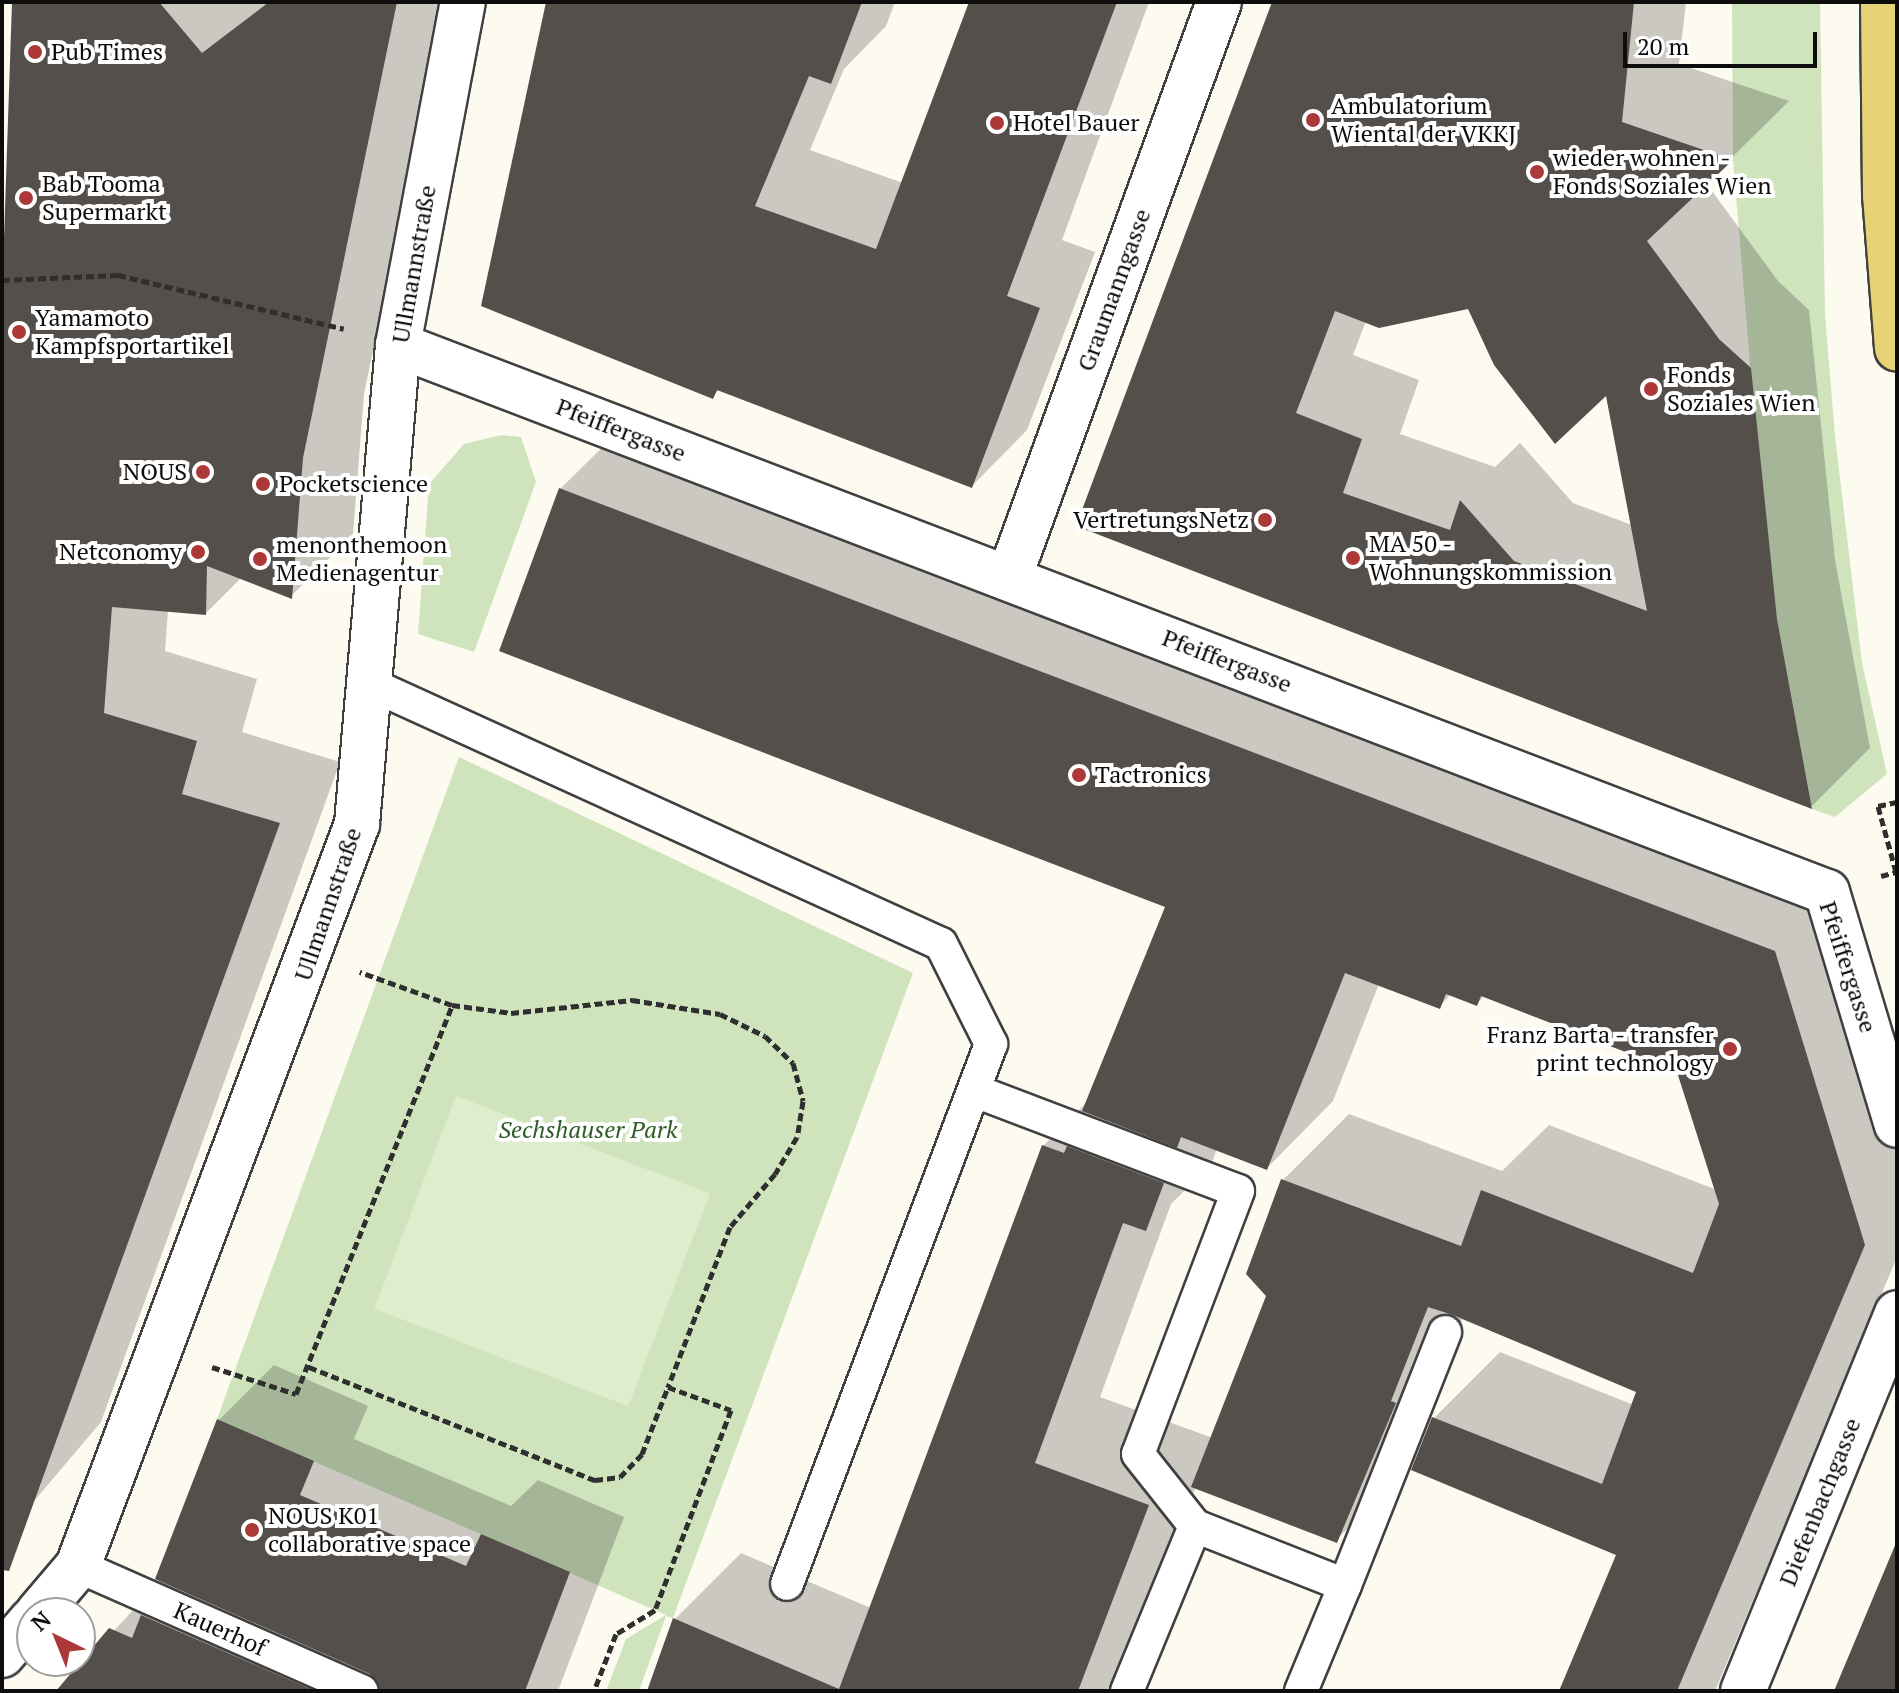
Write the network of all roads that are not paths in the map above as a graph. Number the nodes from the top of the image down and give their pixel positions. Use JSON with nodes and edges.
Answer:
{"nodes":[{"id":1,"x":463,"y":2,"type":"edge"},
{"id":2,"x":1219,"y":2,"type":"edge"},
{"id":3,"x":1883,"y":2,"type":"edge"},
{"id":4,"x":398,"y":345,"type":"junction"},
{"id":5,"x":1897,"y":349,"type":"edge"},
{"id":6,"x":1009,"y":578,"type":"junction"},
{"id":7,"x":370,"y":684,"type":"junction"},
{"id":8,"x":975,"y":1091,"type":"junction"},
{"id":9,"x":1897,"y":1125,"type":"edge"},
{"id":10,"x":1897,"y":1313,"type":"edge"},
{"id":11,"x":1445,"y":1332,"type":"dead end"},
{"id":12,"x":1195,"y":1526,"type":"junction"},
{"id":13,"x":78,"y":1566,"type":"junction"},
{"id":14,"x":787,"y":1584,"type":"dead end"},
{"id":15,"x":1345,"y":1585,"type":"junction"},
{"id":16,"x":52,"y":1597,"type":"edge"},
{"id":17,"x":16,"y":1639,"type":"edge"},
{"id":18,"x":2,"y":1655,"type":"edge"},
{"id":19,"x":362,"y":1691,"type":"edge"},
{"id":20,"x":1127,"y":1691,"type":"edge"},
{"id":21,"x":1301,"y":1691,"type":"edge"},
{"id":22,"x":1743,"y":1691,"type":"edge"}],
"edges":[{"from":1,"to":4,"type":"street","name":"Ullmannstraße"},
{"from":2,"to":6,"type":"street","name":"Graumanngasse"},
{"from":3,"to":5,"type":"main road"},
{"from":4,"to":6,"type":"street","name":"Pfeiffergasse"},
{"from":4,"to":7,"type":"street","name":"Ullmannstraße"},
{"from":6,"to":9,"type":"street","name":"Pfeiffergasse"},
{"from":7,"to":8,"type":"lane"},
{"from":7,"to":13,"type":"street","name":"Ullmannstraße"},
{"from":8,"to":12,"type":"lane"},
{"from":8,"to":14,"type":"lane"},
{"from":10,"to":22,"type":"street","name":"Diefenbachgasse"},
{"from":11,"to":15,"type":"lane"},
{"from":12,"to":15,"type":"lane"},
{"from":12,"to":20,"type":"lane"},
{"from":13,"to":16,"type":"street","name":"Ullmannstraße"},
{"from":13,"to":19,"type":"lane","name":"Kauerhof"},
{"from":15,"to":21,"type":"lane"},
{"from":17,"to":18,"type":"street"}]}
